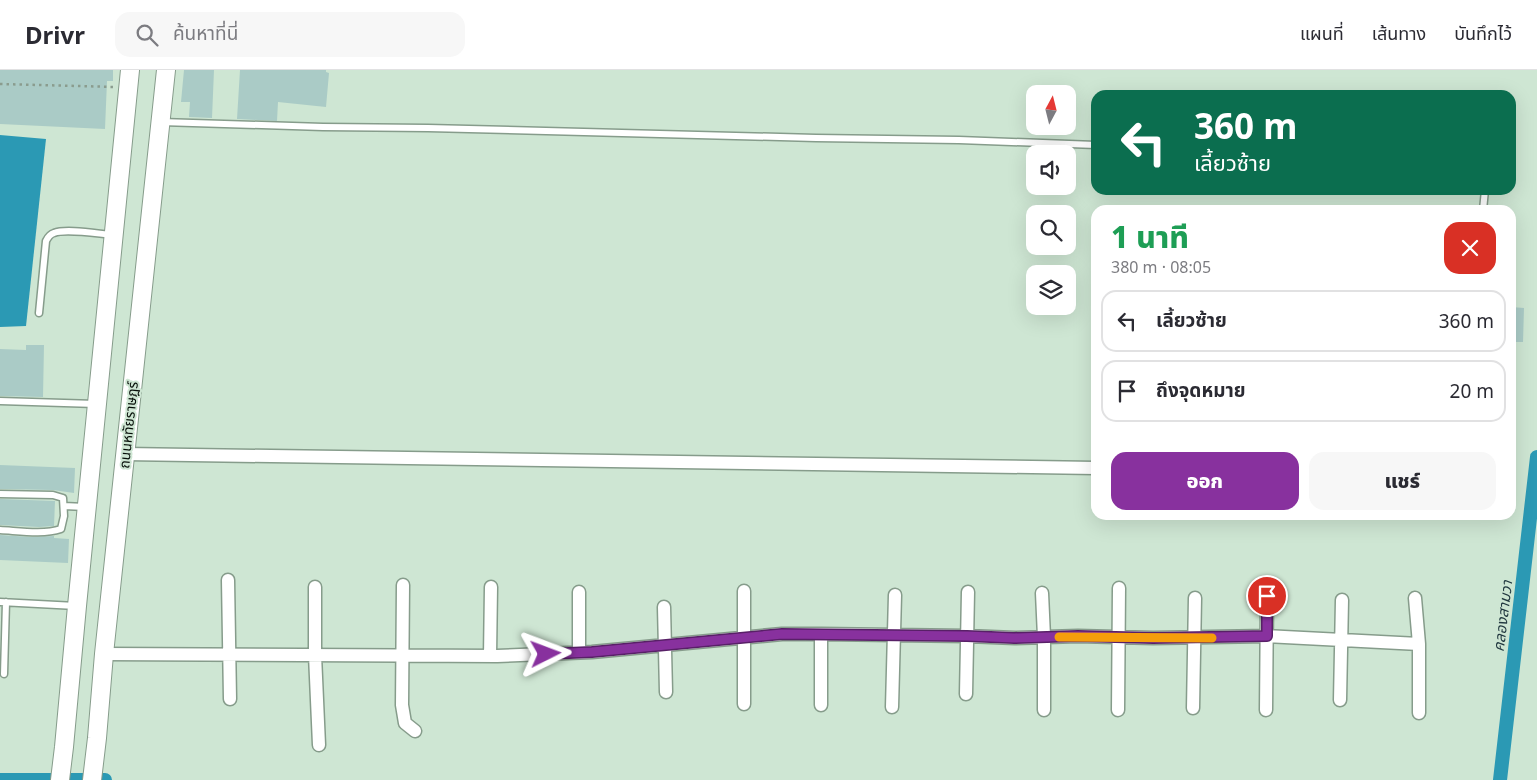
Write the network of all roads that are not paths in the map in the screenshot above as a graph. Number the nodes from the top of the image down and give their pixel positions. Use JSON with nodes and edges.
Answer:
{"nodes":[{"id":1,"x":166,"y":70,"type":"edge"},
{"id":2,"x":130,"y":79,"type":"edge"},
{"id":3,"x":160,"y":122,"type":"junction"},
{"id":4,"x":1091,"y":145,"type":"edge"},
{"id":5,"x":114,"y":235,"type":"junction"},
{"id":6,"x":39,"y":313,"type":"dead end"},
{"id":7,"x":0,"y":401,"type":"edge"},
{"id":8,"x":97,"y":404,"type":"junction"},
{"id":9,"x":125,"y":454,"type":"junction"},
{"id":10,"x":1091,"y":468,"type":"edge"},
{"id":11,"x":0,"y":494,"type":"edge"},
{"id":12,"x":64,"y":506,"type":"junction"},
{"id":13,"x":87,"y":507,"type":"junction"},
{"id":14,"x":0,"y":530,"type":"edge"},
{"id":15,"x":228,"y":580,"type":"dead end"},
{"id":16,"x":403,"y":585,"type":"dead end"},
{"id":17,"x":491,"y":587,"type":"dead end"},
{"id":18,"x":315,"y":588,"type":"dead end"},
{"id":19,"x":1119,"y":588,"type":"dead end"},
{"id":20,"x":744,"y":590,"type":"dead end"},
{"id":21,"x":579,"y":592,"type":"dead end"},
{"id":22,"x":968,"y":592,"type":"dead end"},
{"id":23,"x":1042,"y":593,"type":"dead end"},
{"id":24,"x":895,"y":595,"type":"dead end"},
{"id":25,"x":1267,"y":596,"type":"dead end"},
{"id":26,"x":1195,"y":598,"type":"dead end"},
{"id":27,"x":1415,"y":598,"type":"dead end"},
{"id":28,"x":1342,"y":600,"type":"dead end"},
{"id":29,"x":3,"y":602,"type":"edge"},
{"id":30,"x":77,"y":606,"type":"junction"},
{"id":31,"x":664,"y":607,"type":"dead end"},
{"id":32,"x":821,"y":634,"type":"junction"},
{"id":33,"x":894,"y":635,"type":"junction"},
{"id":34,"x":967,"y":636,"type":"junction"},
{"id":35,"x":1267,"y":636,"type":"junction"},
{"id":36,"x":744,"y":637,"type":"junction"},
{"id":37,"x":1044,"y":637,"type":"junction"},
{"id":38,"x":1118,"y":638,"type":"junction"},
{"id":39,"x":1194,"y":638,"type":"junction"},
{"id":40,"x":1341,"y":641,"type":"junction"},
{"id":41,"x":1419,"y":644,"type":"junction"},
{"id":42,"x":665,"y":646,"type":"junction"},
{"id":43,"x":580,"y":652,"type":"junction"},
{"id":44,"x":104,"y":654,"type":"junction"},
{"id":45,"x":229,"y":654,"type":"junction"},
{"id":46,"x":315,"y":655,"type":"junction"},
{"id":47,"x":403,"y":656,"type":"junction"},
{"id":48,"x":490,"y":656,"type":"junction"},
{"id":49,"x":4,"y":674,"type":"dead end"},
{"id":50,"x":666,"y":692,"type":"dead end"},
{"id":51,"x":966,"y":694,"type":"dead end"},
{"id":52,"x":230,"y":699,"type":"dead end"},
{"id":53,"x":1340,"y":700,"type":"dead end"},
{"id":54,"x":744,"y":704,"type":"dead end"},
{"id":55,"x":821,"y":705,"type":"dead end"},
{"id":56,"x":892,"y":708,"type":"dead end"},
{"id":57,"x":1193,"y":708,"type":"dead end"},
{"id":58,"x":1044,"y":710,"type":"dead end"},
{"id":59,"x":1118,"y":710,"type":"dead end"},
{"id":60,"x":1266,"y":710,"type":"dead end"},
{"id":61,"x":1419,"y":713,"type":"dead end"},
{"id":62,"x":415,"y":731,"type":"dead end"},
{"id":63,"x":319,"y":745,"type":"dead end"},
{"id":64,"x":60,"y":780,"type":"edge"},
{"id":65,"x":92,"y":780,"type":"edge"}],
"edges":[{"from":1,"to":3,"type":"main road","name":"ถนนหทัยราษฎร์"},
{"from":2,"to":5,"type":"main road"},
{"from":3,"to":4,"type":"lane"},
{"from":3,"to":9,"type":"main road","name":"ถนนหทัยราษฎร์"},
{"from":5,"to":6,"type":"lane"},
{"from":5,"to":8,"type":"main road"},
{"from":7,"to":8,"type":"lane"},
{"from":8,"to":13,"type":"main road"},
{"from":9,"to":10,"type":"street"},
{"from":9,"to":44,"type":"main road","name":"ถนนหทัยราษฎร์"},
{"from":11,"to":12,"type":"lane"},
{"from":12,"to":13,"type":"lane"},
{"from":12,"to":14,"type":"lane"},
{"from":13,"to":30,"type":"main road"},
{"from":15,"to":45,"type":"street"},
{"from":16,"to":47,"type":"street"},
{"from":17,"to":48,"type":"street"},
{"from":18,"to":46,"type":"street"},
{"from":19,"to":38,"type":"street"},
{"from":20,"to":36,"type":"street"},
{"from":21,"to":43,"type":"street"},
{"from":22,"to":34,"type":"street"},
{"from":23,"to":37,"type":"street"},
{"from":24,"to":33,"type":"street"},
{"from":25,"to":35,"type":"street"},
{"from":26,"to":39,"type":"street"},
{"from":27,"to":41,"type":"street"},
{"from":28,"to":40,"type":"street"},
{"from":29,"to":30,"type":"lane"},
{"from":29,"to":49,"type":"lane"},
{"from":30,"to":64,"type":"main road"},
{"from":31,"to":42,"type":"street"},
{"from":32,"to":33,"type":"street"},
{"from":32,"to":36,"type":"street"},
{"from":32,"to":55,"type":"street"},
{"from":33,"to":34,"type":"street"},
{"from":33,"to":56,"type":"street"},
{"from":34,"to":37,"type":"street"},
{"from":34,"to":51,"type":"street"},
{"from":35,"to":39,"type":"street"},
{"from":35,"to":40,"type":"street"},
{"from":35,"to":60,"type":"street"},
{"from":36,"to":42,"type":"street"},
{"from":36,"to":54,"type":"street"},
{"from":37,"to":38,"type":"street"},
{"from":37,"to":58,"type":"street"},
{"from":38,"to":39,"type":"street"},
{"from":38,"to":59,"type":"street"},
{"from":39,"to":57,"type":"street"},
{"from":40,"to":41,"type":"street"},
{"from":40,"to":53,"type":"street"},
{"from":41,"to":61,"type":"street"},
{"from":42,"to":43,"type":"street"},
{"from":42,"to":50,"type":"street"},
{"from":43,"to":48,"type":"street"},
{"from":44,"to":45,"type":"street"},
{"from":44,"to":65,"type":"main road","name":"ถนนหทัยราษฎร์"},
{"from":45,"to":46,"type":"street"},
{"from":45,"to":52,"type":"street"},
{"from":46,"to":47,"type":"street"},
{"from":46,"to":63,"type":"street"},
{"from":47,"to":48,"type":"street"},
{"from":47,"to":62,"type":"street"}]}
